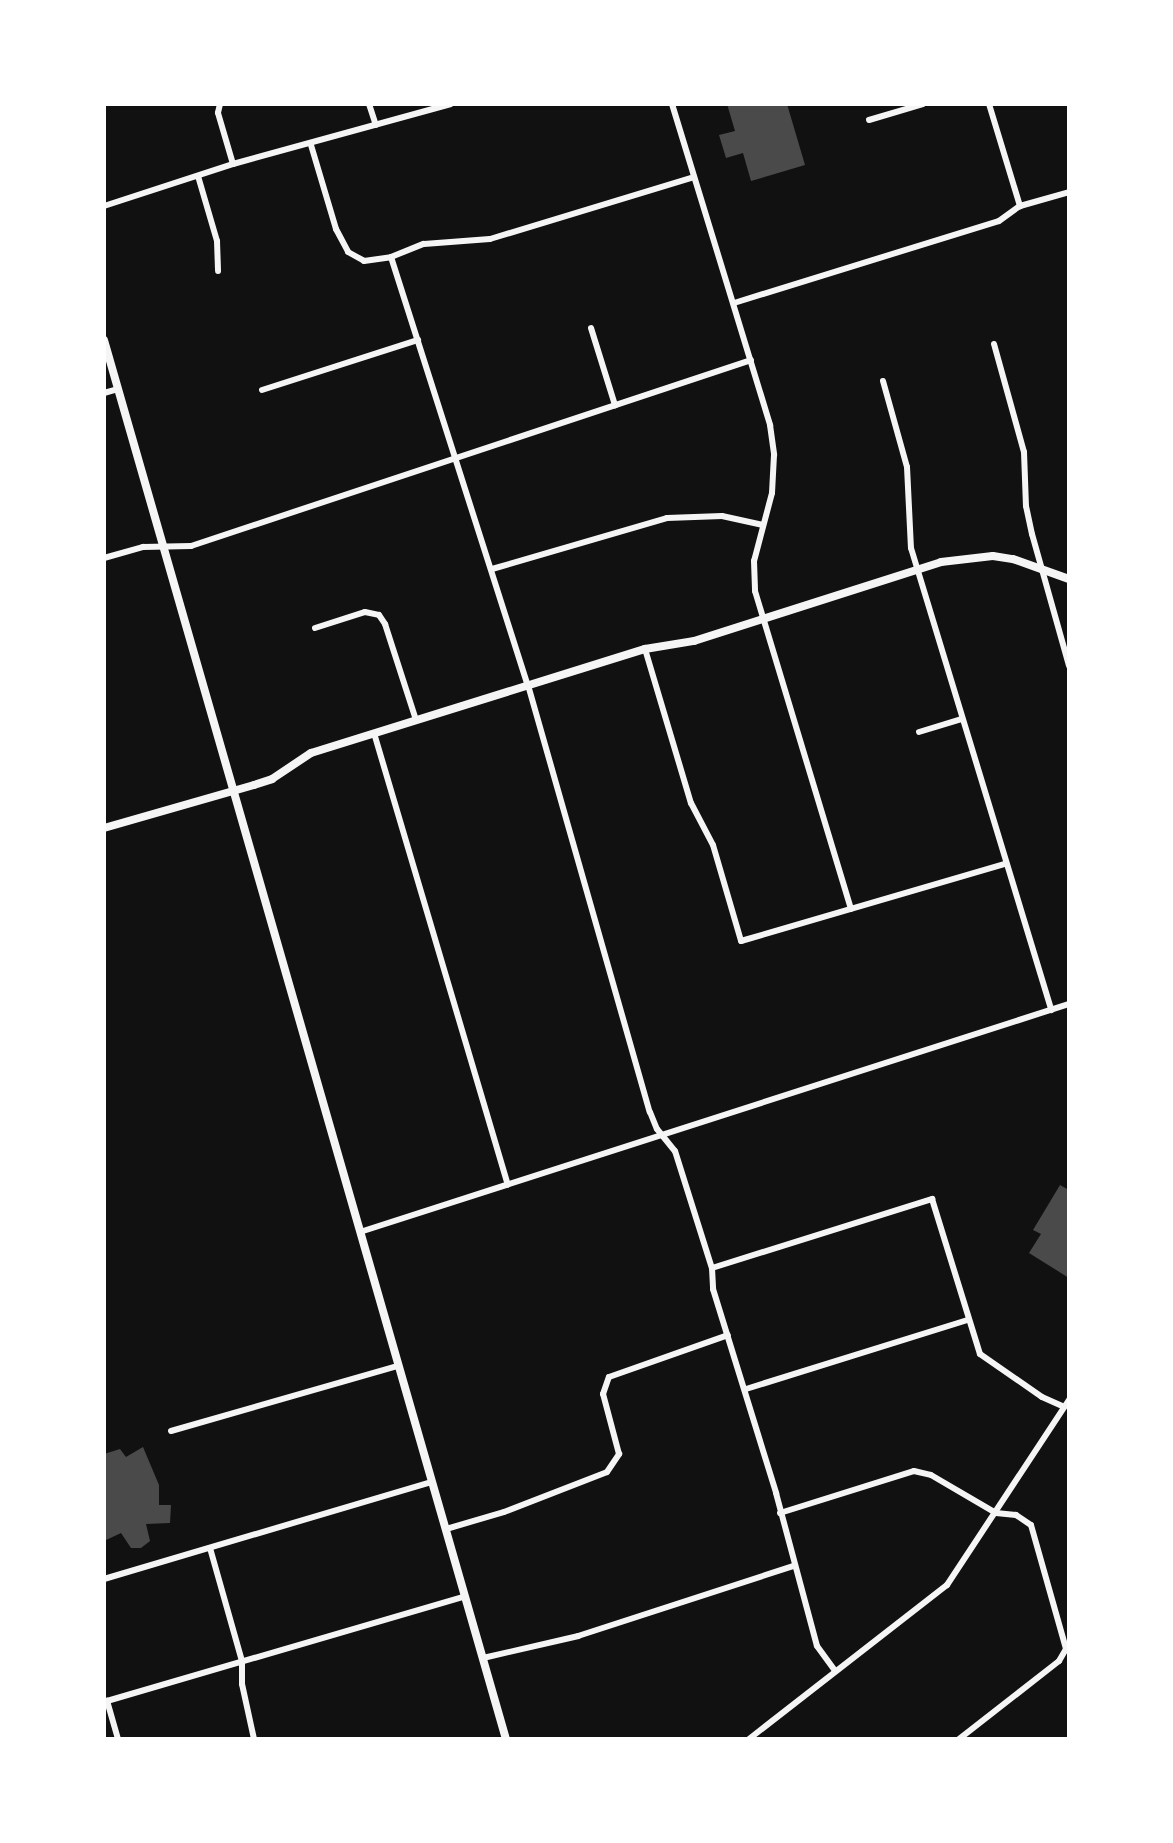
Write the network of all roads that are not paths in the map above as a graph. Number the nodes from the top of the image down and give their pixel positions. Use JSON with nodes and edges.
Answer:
{"nodes":[{"id":1,"x":220,"y":104,"type":"edge"},
{"id":2,"x":369,"y":104,"type":"edge"},
{"id":3,"x":451,"y":104,"type":"edge"},
{"id":4,"x":672,"y":104,"type":"edge"},
{"id":5,"x":923,"y":104,"type":"edge"},
{"id":6,"x":989,"y":104,"type":"edge"},
{"id":7,"x":869,"y":120,"type":"dead end"},
{"id":8,"x":376,"y":125,"type":"junction"},
{"id":9,"x":311,"y":145,"type":"junction"},
{"id":10,"x":233,"y":164,"type":"junction"},
{"id":11,"x":198,"y":176,"type":"junction"},
{"id":12,"x":694,"y":177,"type":"junction"},
{"id":13,"x":1069,"y":192,"type":"edge"},
{"id":14,"x":104,"y":206,"type":"edge"},
{"id":15,"x":1020,"y":206,"type":"junction"},
{"id":16,"x":391,"y":257,"type":"junction"},
{"id":17,"x":218,"y":271,"type":"dead end"},
{"id":18,"x":734,"y":303,"type":"junction"},
{"id":19,"x":591,"y":328,"type":"dead end"},
{"id":20,"x":104,"y":340,"type":"edge"},
{"id":21,"x":418,"y":340,"type":"junction"},
{"id":22,"x":994,"y":344,"type":"dead end"},
{"id":23,"x":751,"y":360,"type":"junction"},
{"id":24,"x":883,"y":381,"type":"dead end"},
{"id":25,"x":118,"y":389,"type":"junction"},
{"id":26,"x":262,"y":390,"type":"dead end"},
{"id":27,"x":104,"y":393,"type":"edge"},
{"id":28,"x":615,"y":405,"type":"junction"},
{"id":29,"x":457,"y":458,"type":"junction"},
{"id":30,"x":763,"y":525,"type":"junction"},
{"id":31,"x":163,"y":546,"type":"junction"},
{"id":32,"x":104,"y":558,"type":"edge"},
{"id":33,"x":1043,"y":568,"type":"junction"},
{"id":34,"x":492,"y":569,"type":"junction"},
{"id":35,"x":918,"y":569,"type":"junction"},
{"id":36,"x":1069,"y":579,"type":"edge"},
{"id":37,"x":763,"y":618,"type":"junction"},
{"id":38,"x":315,"y":628,"type":"dead end"},
{"id":39,"x":645,"y":649,"type":"junction"},
{"id":40,"x":1069,"y":666,"type":"edge"},
{"id":41,"x":528,"y":685,"type":"junction"},
{"id":42,"x":962,"y":719,"type":"junction"},
{"id":43,"x":416,"y":720,"type":"junction"},
{"id":44,"x":919,"y":732,"type":"dead end"},
{"id":45,"x":374,"y":733,"type":"junction"},
{"id":46,"x":232,"y":789,"type":"junction"},
{"id":47,"x":104,"y":826,"type":"edge"},
{"id":48,"x":1005,"y":864,"type":"junction"},
{"id":49,"x":851,"y":909,"type":"junction"},
{"id":50,"x":1069,"y":1004,"type":"edge"},
{"id":51,"x":1051,"y":1010,"type":"junction"},
{"id":52,"x":664,"y":1137,"type":"junction"},
{"id":53,"x":508,"y":1185,"type":"junction"},
{"id":54,"x":360,"y":1232,"type":"junction"},
{"id":55,"x":712,"y":1268,"type":"junction"},
{"id":56,"x":968,"y":1320,"type":"junction"},
{"id":57,"x":728,"y":1335,"type":"junction"},
{"id":58,"x":398,"y":1366,"type":"junction"},
{"id":59,"x":746,"y":1389,"type":"junction"},
{"id":60,"x":1069,"y":1400,"type":"edge"},
{"id":61,"x":1064,"y":1407,"type":"junction"},
{"id":62,"x":171,"y":1431,"type":"dead end"},
{"id":63,"x":432,"y":1482,"type":"junction"},
{"id":64,"x":780,"y":1513,"type":"junction"},
{"id":65,"x":996,"y":1513,"type":"junction"},
{"id":66,"x":446,"y":1529,"type":"junction"},
{"id":67,"x":210,"y":1548,"type":"junction"},
{"id":68,"x":793,"y":1566,"type":"junction"},
{"id":69,"x":104,"y":1579,"type":"edge"},
{"id":70,"x":465,"y":1596,"type":"junction"},
{"id":71,"x":483,"y":1658,"type":"junction"},
{"id":72,"x":242,"y":1661,"type":"junction"},
{"id":73,"x":835,"y":1671,"type":"junction"},
{"id":74,"x":118,"y":1739,"type":"edge"},
{"id":75,"x":254,"y":1739,"type":"edge"},
{"id":76,"x":506,"y":1739,"type":"edge"},
{"id":77,"x":749,"y":1739,"type":"edge"},
{"id":78,"x":959,"y":1739,"type":"edge"}],
"edges":[{"from":1,"to":10,"type":"street"},
{"from":2,"to":8,"type":"street"},
{"from":3,"to":8,"type":"street"},
{"from":4,"to":12,"type":"street"},
{"from":5,"to":7,"type":"street"},
{"from":6,"to":15,"type":"street"},
{"from":8,"to":9,"type":"street"},
{"from":9,"to":10,"type":"street"},
{"from":9,"to":16,"type":"street"},
{"from":10,"to":11,"type":"street"},
{"from":11,"to":14,"type":"street"},
{"from":11,"to":17,"type":"street"},
{"from":12,"to":16,"type":"street"},
{"from":12,"to":18,"type":"street"},
{"from":13,"to":15,"type":"street"},
{"from":15,"to":18,"type":"street"},
{"from":16,"to":21,"type":"street"},
{"from":18,"to":23,"type":"street"},
{"from":19,"to":28,"type":"street"},
{"from":20,"to":25,"type":"street"},
{"from":21,"to":26,"type":"street"},
{"from":21,"to":29,"type":"street"},
{"from":22,"to":33,"type":"street"},
{"from":23,"to":28,"type":"street"},
{"from":23,"to":30,"type":"street"},
{"from":24,"to":35,"type":"street"},
{"from":25,"to":27,"type":"street"},
{"from":25,"to":31,"type":"street"},
{"from":28,"to":29,"type":"street"},
{"from":29,"to":31,"type":"street"},
{"from":29,"to":34,"type":"street"},
{"from":30,"to":34,"type":"street"},
{"from":30,"to":37,"type":"street"},
{"from":31,"to":32,"type":"street"},
{"from":31,"to":46,"type":"street"},
{"from":33,"to":35,"type":"street"},
{"from":33,"to":36,"type":"street"},
{"from":33,"to":40,"type":"street"},
{"from":34,"to":41,"type":"street"},
{"from":35,"to":37,"type":"street"},
{"from":35,"to":42,"type":"street"},
{"from":37,"to":39,"type":"street"},
{"from":37,"to":49,"type":"street"},
{"from":38,"to":43,"type":"street"},
{"from":39,"to":41,"type":"street"},
{"from":39,"to":49,"type":"street"},
{"from":41,"to":43,"type":"street"},
{"from":41,"to":52,"type":"street"},
{"from":42,"to":44,"type":"street"},
{"from":42,"to":48,"type":"street"},
{"from":43,"to":45,"type":"street"},
{"from":45,"to":46,"type":"street"},
{"from":45,"to":53,"type":"street"},
{"from":46,"to":47,"type":"street"},
{"from":46,"to":54,"type":"street"},
{"from":48,"to":49,"type":"street"},
{"from":48,"to":51,"type":"street"},
{"from":50,"to":51,"type":"street"},
{"from":51,"to":52,"type":"street"},
{"from":52,"to":53,"type":"street"},
{"from":52,"to":55,"type":"street"},
{"from":53,"to":54,"type":"street"},
{"from":54,"to":58,"type":"street"},
{"from":55,"to":56,"type":"street"},
{"from":55,"to":57,"type":"street"},
{"from":56,"to":59,"type":"street"},
{"from":56,"to":61,"type":"street"},
{"from":57,"to":59,"type":"street"},
{"from":57,"to":66,"type":"street"},
{"from":58,"to":62,"type":"street"},
{"from":58,"to":63,"type":"street"},
{"from":59,"to":64,"type":"street"},
{"from":60,"to":61,"type":"street"},
{"from":61,"to":65,"type":"street"},
{"from":63,"to":66,"type":"street"},
{"from":63,"to":67,"type":"street"},
{"from":64,"to":65,"type":"street"},
{"from":64,"to":68,"type":"street"},
{"from":65,"to":73,"type":"street"},
{"from":65,"to":78,"type":"street"},
{"from":66,"to":70,"type":"street"},
{"from":67,"to":69,"type":"street"},
{"from":67,"to":72,"type":"street"},
{"from":68,"to":71,"type":"street"},
{"from":68,"to":73,"type":"street"},
{"from":70,"to":71,"type":"street"},
{"from":70,"to":72,"type":"street"},
{"from":71,"to":76,"type":"street"},
{"from":72,"to":74,"type":"street"},
{"from":72,"to":75,"type":"street"},
{"from":73,"to":77,"type":"street"}]}
